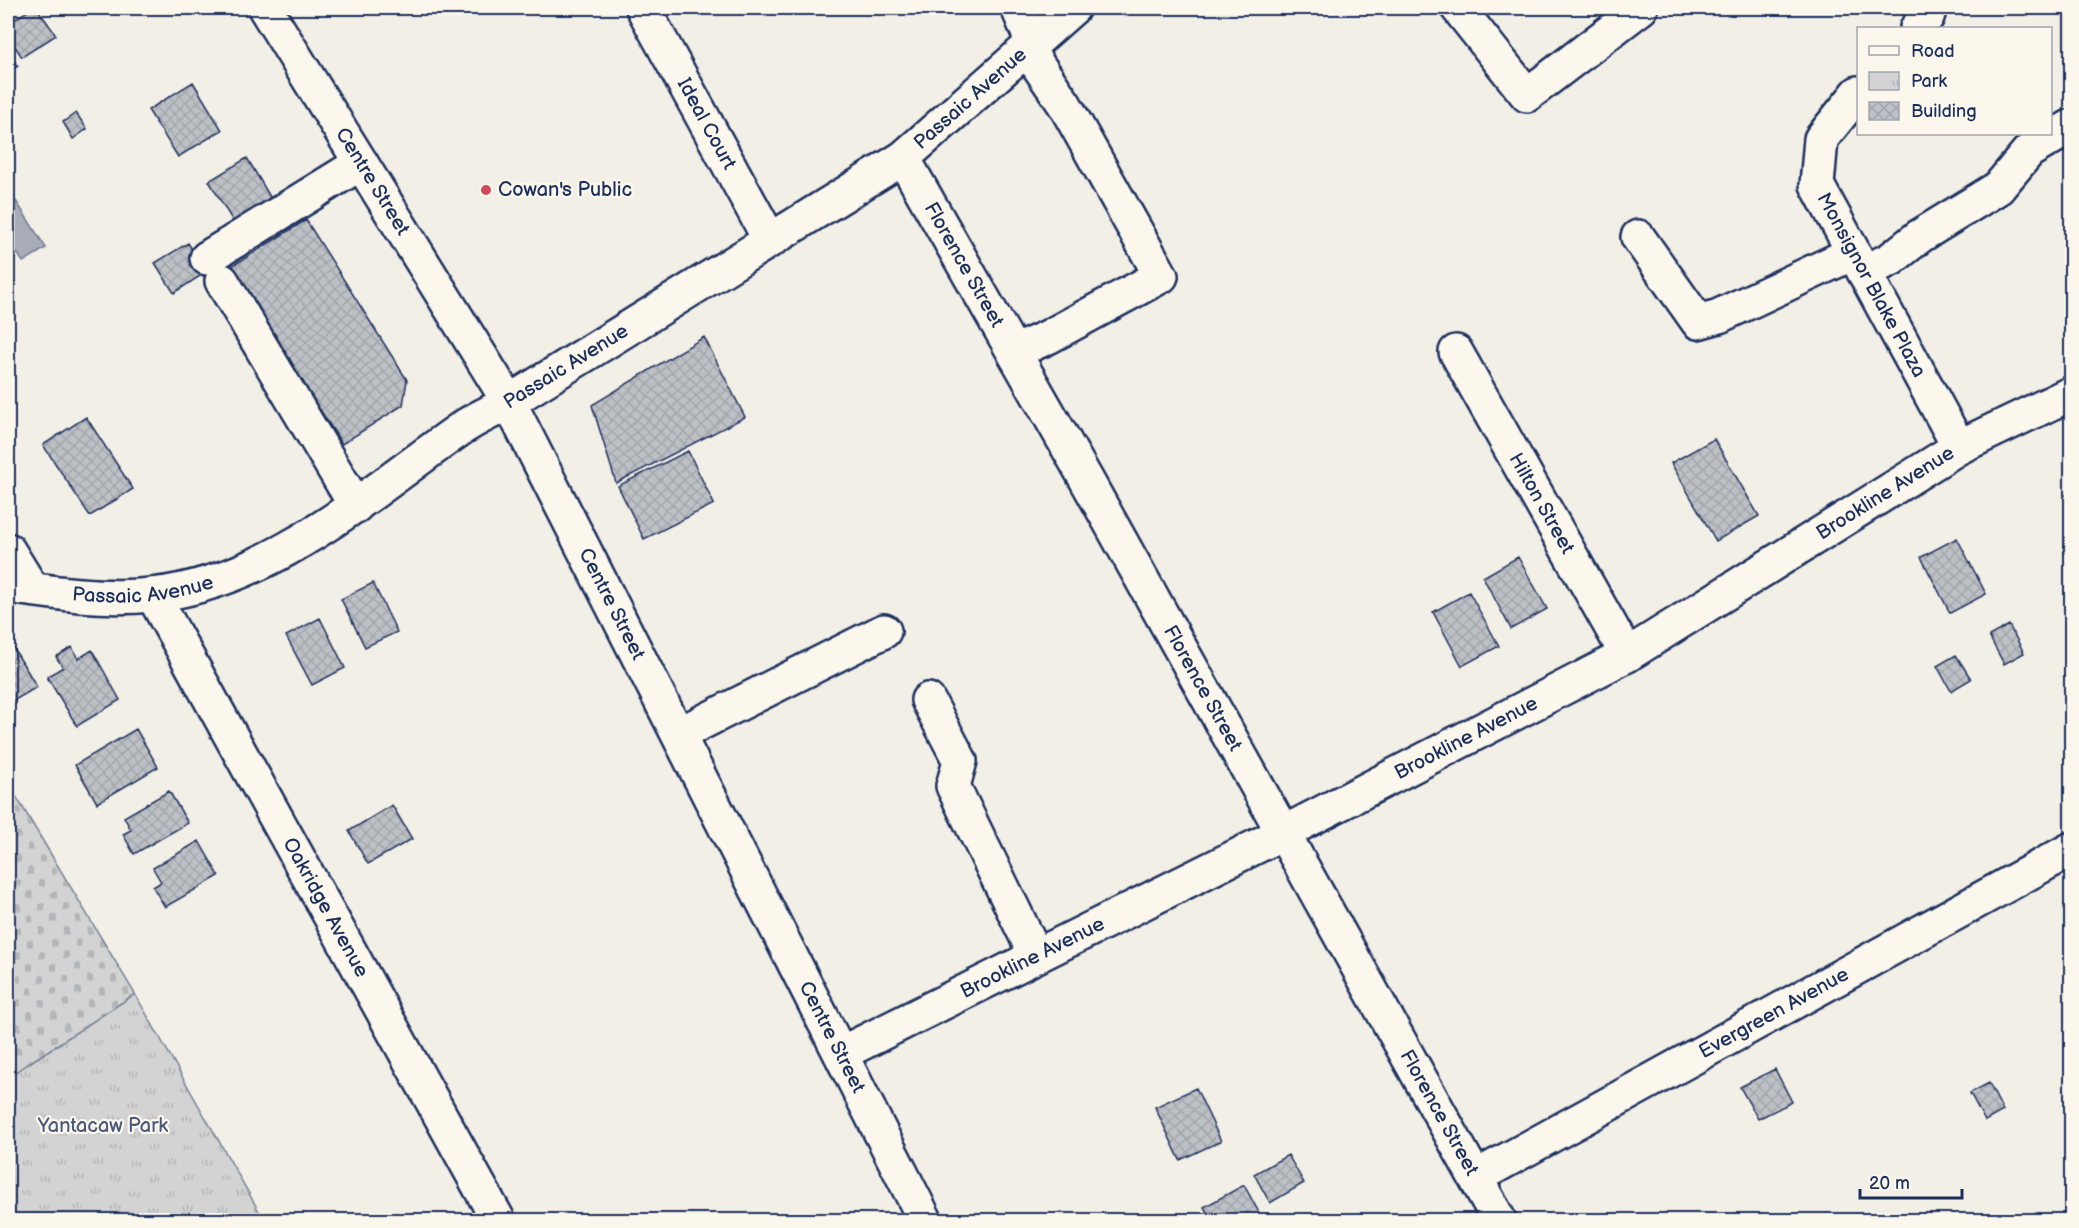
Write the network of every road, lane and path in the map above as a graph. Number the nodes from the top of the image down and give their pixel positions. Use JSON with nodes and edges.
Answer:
{"nodes":[{"id":1,"x":265,"y":8,"type":"edge"},
{"id":2,"x":643,"y":8,"type":"edge"},
{"id":3,"x":1018,"y":8,"type":"edge"},
{"id":4,"x":1073,"y":8,"type":"edge"},
{"id":5,"x":1458,"y":8,"type":"edge"},
{"id":6,"x":1641,"y":8,"type":"edge"},
{"id":7,"x":1930,"y":8,"type":"edge"},
{"id":8,"x":1918,"y":27,"type":"edge"},
{"id":9,"x":1030,"y":46,"type":"junction"},
{"id":10,"x":1857,"y":94,"type":"edge"},
{"id":11,"x":2072,"y":126,"type":"edge"},
{"id":12,"x":903,"y":158,"type":"junction"},
{"id":13,"x":361,"y":163,"type":"junction"},
{"id":14,"x":1638,"y":237,"type":"dead end"},
{"id":15,"x":770,"y":240,"type":"junction"},
{"id":16,"x":1859,"y":262,"type":"junction"},
{"id":17,"x":1014,"y":352,"type":"junction"},
{"id":18,"x":1456,"y":352,"type":"dead end"},
{"id":19,"x":2072,"y":393,"type":"edge"},
{"id":20,"x":509,"y":402,"type":"junction"},
{"id":21,"x":1959,"y":447,"type":"junction"},
{"id":22,"x":356,"y":506,"type":"junction"},
{"id":23,"x":8,"y":550,"type":"edge"},
{"id":24,"x":20,"y":588,"type":"edge"},
{"id":25,"x":153,"y":595,"type":"junction"},
{"id":26,"x":884,"y":631,"type":"dead end"},
{"id":27,"x":1627,"y":655,"type":"junction"},
{"id":28,"x":928,"y":699,"type":"dead end"},
{"id":29,"x":679,"y":735,"type":"junction"},
{"id":30,"x":1283,"y":833,"type":"junction"},
{"id":31,"x":2072,"y":849,"type":"edge"},
{"id":32,"x":1036,"y":956,"type":"junction"},
{"id":33,"x":842,"y":1053,"type":"junction"},
{"id":34,"x":1476,"y":1177,"type":"junction"},
{"id":35,"x":498,"y":1221,"type":"edge"},
{"id":36,"x":925,"y":1221,"type":"edge"},
{"id":37,"x":1499,"y":1221,"type":"edge"}],
"edges":[{"from":1,"to":13,"type":"street","name":"Centre Street"},
{"from":2,"to":15,"type":"street","name":"Ideal Court"},
{"from":3,"to":9,"type":"street"},
{"from":4,"to":9,"type":"street","name":"Passaic Avenue"},
{"from":5,"to":6,"type":"street"},
{"from":7,"to":8,"type":"street"},
{"from":9,"to":12,"type":"street","name":"Passaic Avenue"},
{"from":9,"to":17,"type":"street"},
{"from":10,"to":16,"type":"street","name":"Monsignor Blake Plaza"},
{"from":11,"to":16,"type":"street"},
{"from":12,"to":15,"type":"street","name":"Passaic Avenue"},
{"from":12,"to":17,"type":"street","name":"Florence Street"},
{"from":13,"to":20,"type":"street","name":"Centre Street"},
{"from":13,"to":22,"type":"street"},
{"from":14,"to":16,"type":"street"},
{"from":15,"to":20,"type":"street","name":"Passaic Avenue"},
{"from":16,"to":21,"type":"street","name":"Monsignor Blake Plaza"},
{"from":17,"to":30,"type":"street","name":"Florence Street"},
{"from":18,"to":27,"type":"street","name":"Hilton Street"},
{"from":19,"to":21,"type":"street","name":"Brookline Avenue"},
{"from":20,"to":22,"type":"street","name":"Passaic Avenue"},
{"from":20,"to":29,"type":"street","name":"Centre Street"},
{"from":21,"to":27,"type":"street","name":"Brookline Avenue"},
{"from":22,"to":25,"type":"street","name":"Passaic Avenue"},
{"from":23,"to":24,"type":"street"},
{"from":24,"to":25,"type":"street","name":"Passaic Avenue"},
{"from":25,"to":35,"type":"street","name":"Oakridge Avenue"},
{"from":26,"to":29,"type":"street"},
{"from":27,"to":30,"type":"street","name":"Brookline Avenue"},
{"from":28,"to":32,"type":"street"},
{"from":29,"to":33,"type":"street","name":"Centre Street"},
{"from":30,"to":32,"type":"street","name":"Brookline Avenue"},
{"from":30,"to":34,"type":"street","name":"Florence Street"},
{"from":31,"to":34,"type":"street","name":"Evergreen Avenue"},
{"from":32,"to":33,"type":"street","name":"Brookline Avenue"},
{"from":33,"to":36,"type":"street","name":"Centre Street"},
{"from":34,"to":37,"type":"street","name":"Florence Street"}]}
